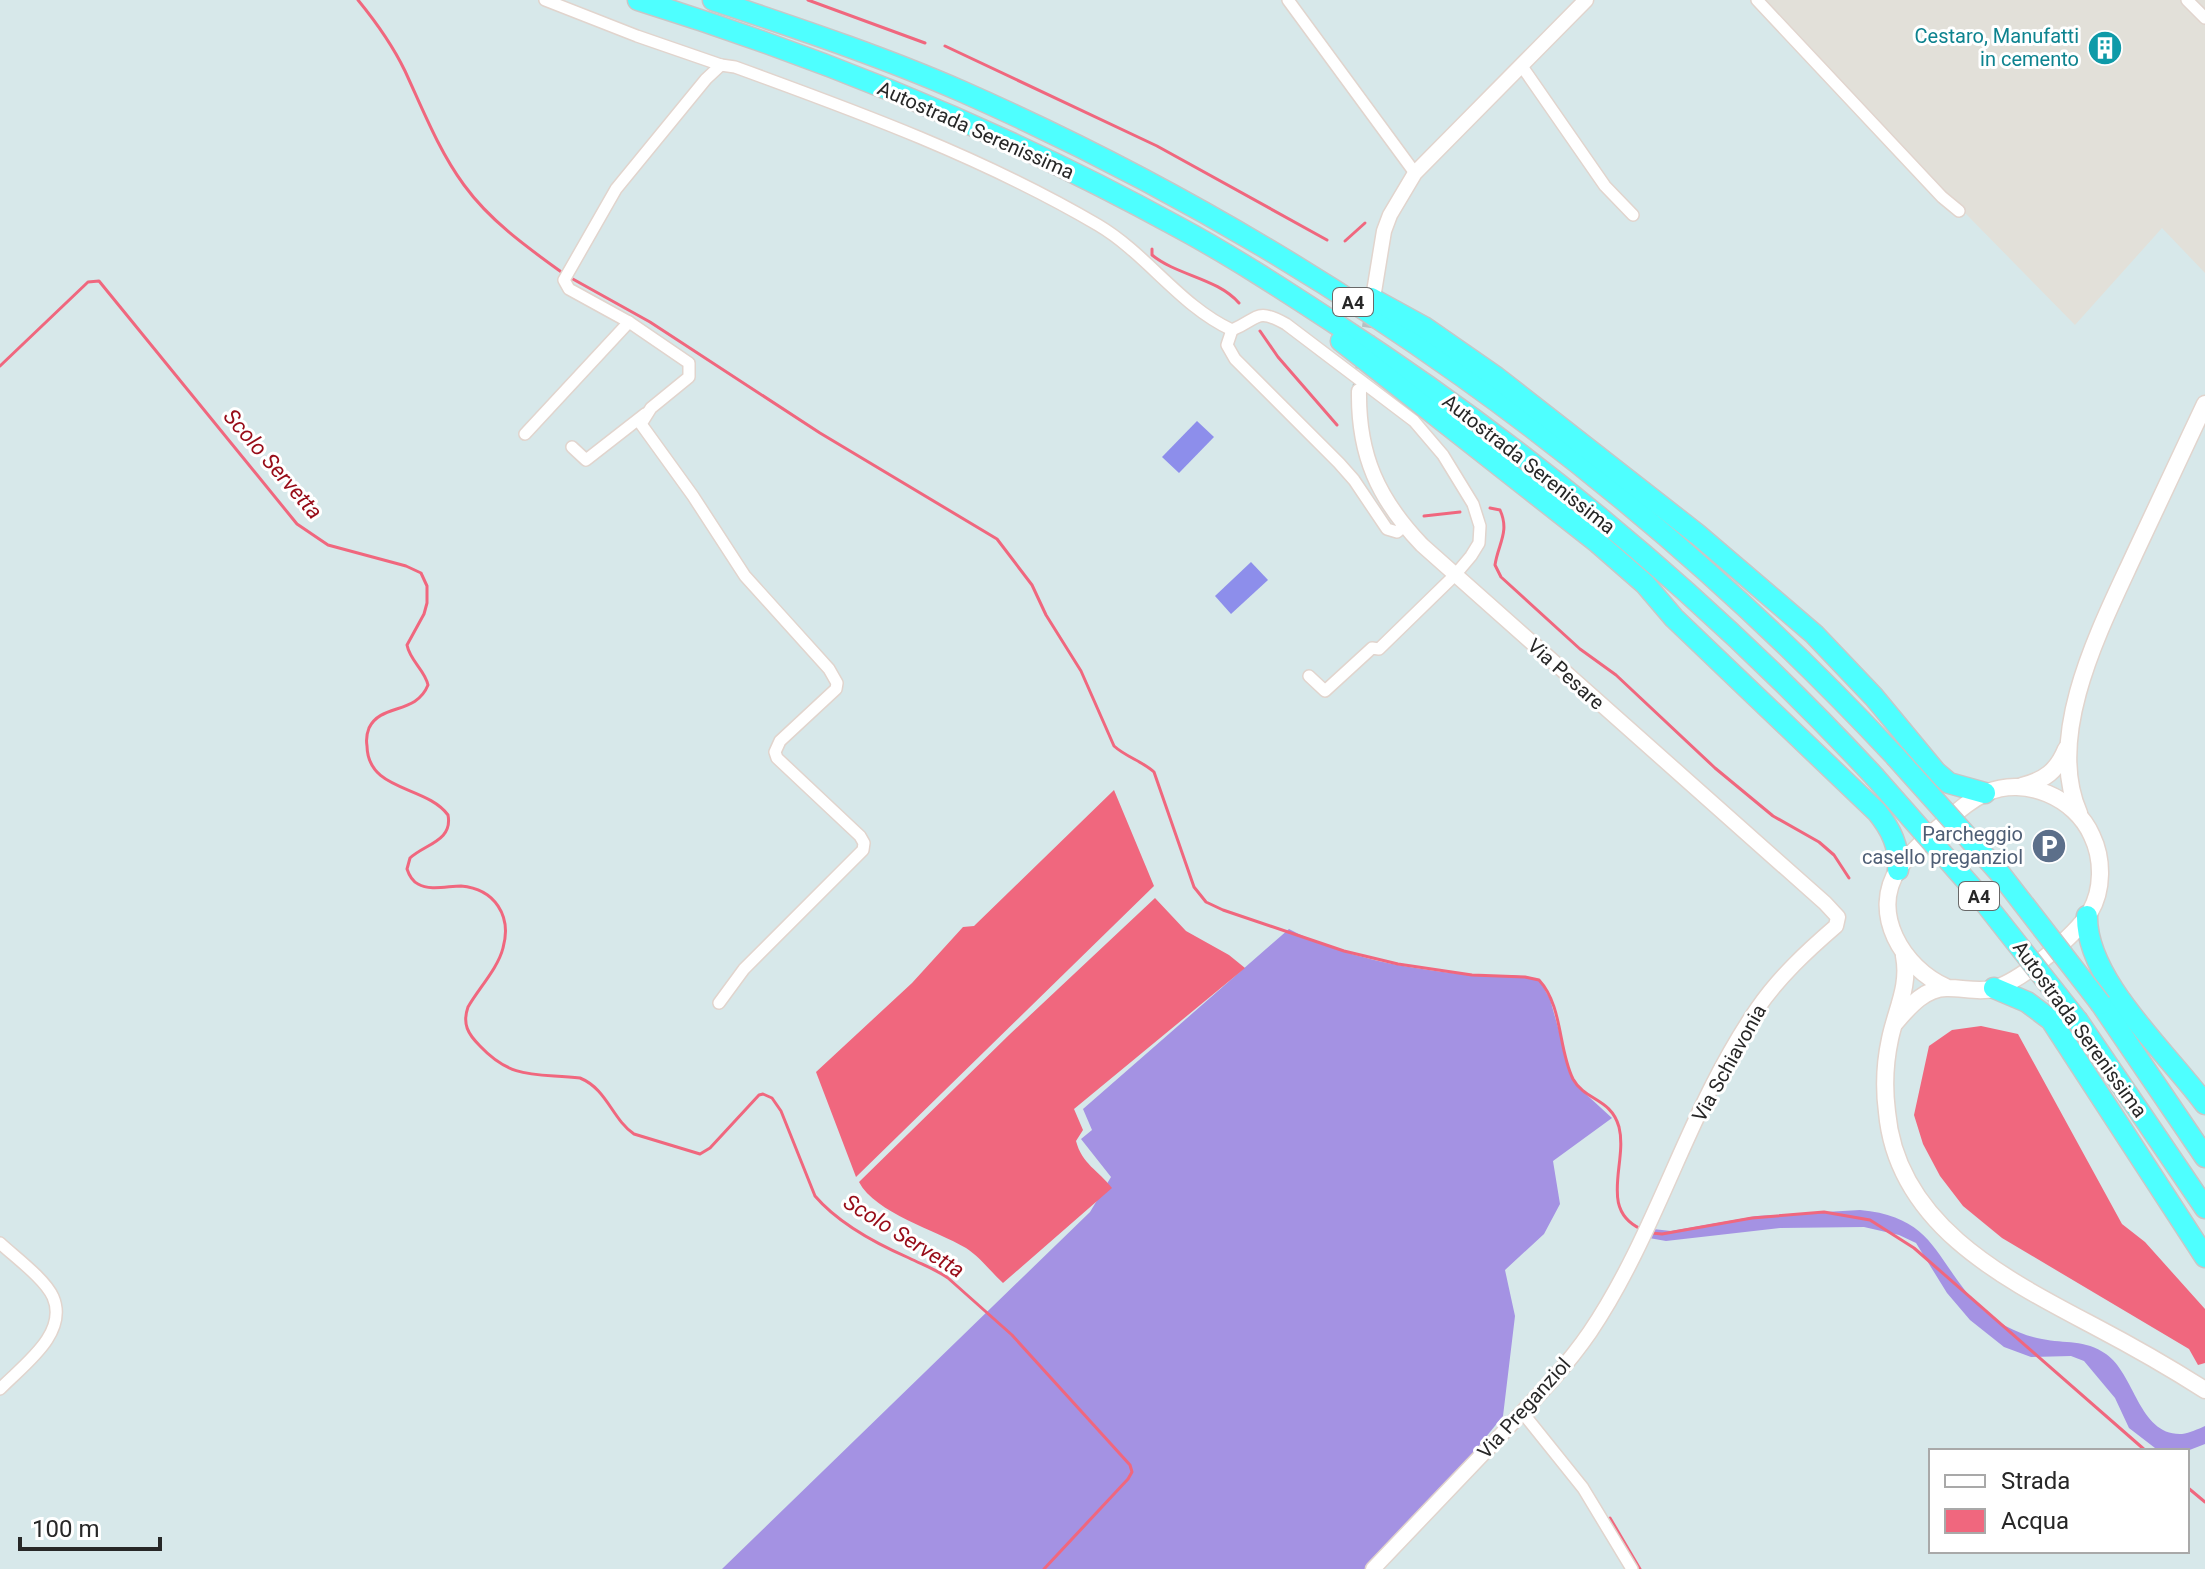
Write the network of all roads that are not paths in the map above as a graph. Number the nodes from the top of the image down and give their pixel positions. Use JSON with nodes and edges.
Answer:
{"nodes":[{"id":1,"x":545,"y":0,"type":"edge"},
{"id":2,"x":638,"y":0,"type":"edge"},
{"id":3,"x":713,"y":0,"type":"edge"},
{"id":4,"x":1288,"y":0,"type":"edge"},
{"id":5,"x":1586,"y":0,"type":"edge"},
{"id":6,"x":1757,"y":0,"type":"edge"},
{"id":7,"x":2187,"y":0,"type":"edge"},
{"id":8,"x":2205,"y":18,"type":"edge"},
{"id":9,"x":721,"y":65,"type":"junction"},
{"id":10,"x":1521,"y":65,"type":"junction"},
{"id":11,"x":1415,"y":173,"type":"junction"},
{"id":12,"x":1202,"y":211,"type":"junction"},
{"id":13,"x":1959,"y":211,"type":"dead end"},
{"id":14,"x":1633,"y":215,"type":"dead end"},
{"id":15,"x":1223,"y":253,"type":"junction"},
{"id":16,"x":1374,"y":292,"type":"tunnel mouth"},
{"id":17,"x":629,"y":322,"type":"junction"},
{"id":18,"x":1232,"y":330,"type":"junction"},
{"id":19,"x":1359,"y":391,"type":"tunnel mouth"},
{"id":20,"x":2205,"y":404,"type":"edge"},
{"id":21,"x":645,"y":414,"type":"junction"},
{"id":22,"x":525,"y":434,"type":"dead end"},
{"id":23,"x":572,"y":447,"type":"dead end"},
{"id":24,"x":1404,"y":526,"type":"junction"},
{"id":25,"x":1455,"y":575,"type":"junction"},
{"id":26,"x":1309,"y":676,"type":"dead end"},
{"id":27,"x":2069,"y":740,"type":"junction"},
{"id":28,"x":2020,"y":787,"type":"junction"},
{"id":29,"x":1985,"y":793,"type":"junction"},
{"id":30,"x":2080,"y":817,"type":"junction"},
{"id":31,"x":1898,"y":870,"type":"junction"},
{"id":32,"x":2087,"y":916,"type":"junction"},
{"id":33,"x":1838,"y":917,"type":"joint"},
{"id":34,"x":1904,"y":955,"type":"junction"},
{"id":35,"x":1946,"y":987,"type":"junction"},
{"id":36,"x":1994,"y":988,"type":"junction"},
{"id":37,"x":719,"y":1003,"type":"dead end"},
{"id":38,"x":1895,"y":1023,"type":"junction"},
{"id":39,"x":2205,"y":1104,"type":"edge"},
{"id":40,"x":2205,"y":1157,"type":"edge"},
{"id":41,"x":2205,"y":1208,"type":"edge"},
{"id":42,"x":1645,"y":1229,"type":"joint"},
{"id":43,"x":0,"y":1243,"type":"edge"},
{"id":44,"x":2205,"y":1257,"type":"edge"},
{"id":45,"x":0,"y":1389,"type":"edge"},
{"id":46,"x":2205,"y":1390,"type":"edge"},
{"id":47,"x":1522,"y":1412,"type":"junction"},
{"id":48,"x":1373,"y":1569,"type":"edge"},
{"id":49,"x":1632,"y":1569,"type":"edge"}],
"edges":[{"from":1,"to":9,"type":"street"},
{"from":2,"to":15,"type":"highway","name":"Autostrada Serenissima","number":"A4"},
{"from":3,"to":12,"type":"highway","name":"Autostrada Serenissima","number":"A4"},
{"from":4,"to":11,"type":"street"},
{"from":5,"to":10,"type":"street"},
{"from":6,"to":13,"type":"street"},
{"from":7,"to":8,"type":"street"},
{"from":9,"to":17,"type":"street"},
{"from":9,"to":18,"type":"street"},
{"from":10,"to":11,"type":"street"},
{"from":10,"to":14,"type":"street"},
{"from":11,"to":16,"type":"street"},
{"from":12,"to":29,"type":"highway"},
{"from":12,"to":40,"type":"highway","name":"Autostrada Serenissima","number":"A4","bridge":true},
{"from":15,"to":31,"type":"highway"},
{"from":15,"to":41,"type":"highway","name":"Autostrada Serenissima","number":"A4","bridge":true},
{"from":17,"to":21,"type":"street"},
{"from":17,"to":22,"type":"street"},
{"from":18,"to":24,"type":"street"},
{"from":18,"to":25,"type":"street"},
{"from":19,"to":24,"type":"street","name":"Via Pesare"},
{"from":20,"to":27,"type":"main road"},
{"from":21,"to":23,"type":"street"},
{"from":21,"to":37,"type":"street"},
{"from":24,"to":25,"type":"street","name":"Via Pesare"},
{"from":25,"to":26,"type":"street"},
{"from":25,"to":33,"type":"street","name":"Via Pesare"},
{"from":27,"to":28,"type":"main road"},
{"from":27,"to":30,"type":"main road"},
{"from":28,"to":29,"type":"main road"},
{"from":28,"to":30,"type":"main road"},
{"from":29,"to":31,"type":"main road"},
{"from":30,"to":32,"type":"main road"},
{"from":31,"to":34,"type":"main road"},
{"from":32,"to":36,"type":"main road"},
{"from":32,"to":39,"type":"highway"},
{"from":33,"to":42,"type":"street","name":"Via Schiavonia"},
{"from":34,"to":35,"type":"main road"},
{"from":34,"to":38,"type":"main road"},
{"from":35,"to":36,"type":"main road"},
{"from":35,"to":38,"type":"main road"},
{"from":36,"to":44,"type":"highway"},
{"from":38,"to":46,"type":"main road"},
{"from":42,"to":47,"type":"street","name":"Via Preganziol"},
{"from":43,"to":45,"type":"street"},
{"from":47,"to":48,"type":"street","name":"Via Preganziol"},
{"from":47,"to":49,"type":"street"}]}
